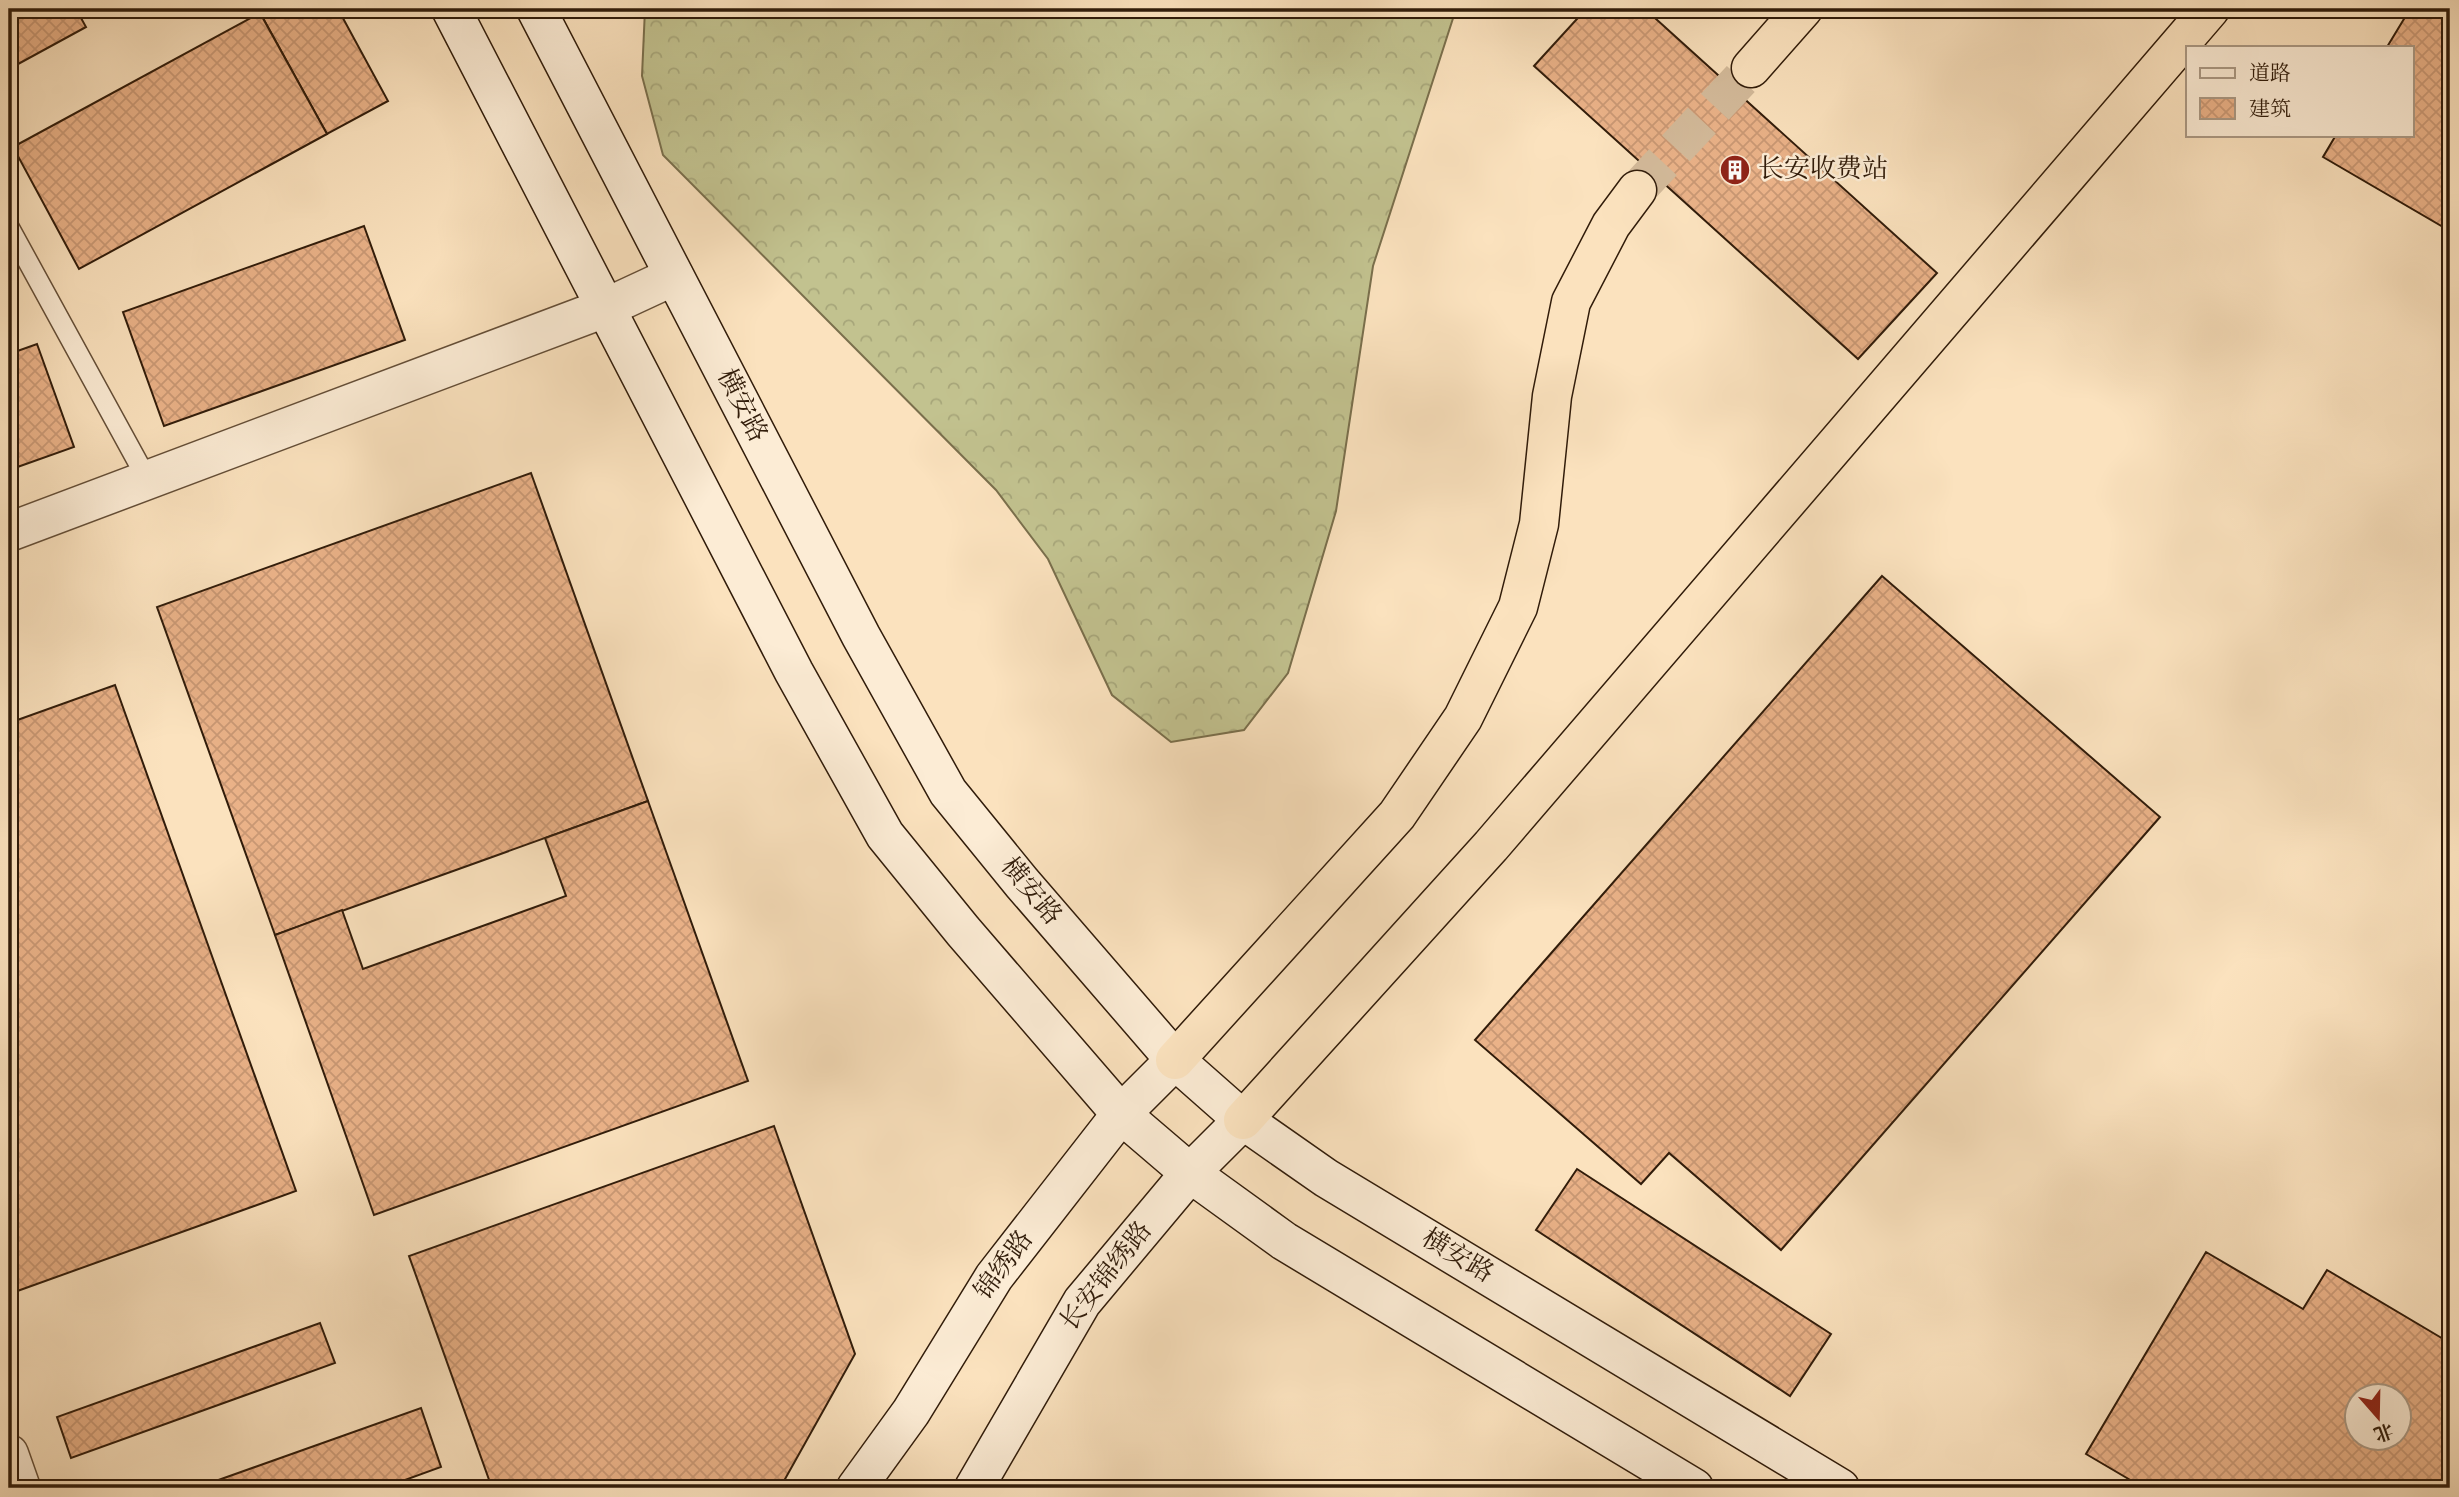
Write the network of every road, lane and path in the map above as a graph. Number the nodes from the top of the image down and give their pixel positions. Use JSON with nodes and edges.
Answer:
{"nodes":[{"id":1,"x":452,"y":9,"type":"edge"},
{"id":2,"x":536,"y":9,"type":"edge"},
{"id":3,"x":1803,"y":9,"type":"edge"},
{"id":4,"x":2209,"y":13,"type":"edge"},
{"id":5,"x":1751,"y":68,"type":"tunnel mouth"},
{"id":6,"x":1637,"y":190,"type":"tunnel mouth"},
{"id":7,"x":9,"y":227,"type":"edge"},
{"id":8,"x":674,"y":276,"type":"junction"},
{"id":9,"x":605,"y":308,"type":"junction"},
{"id":10,"x":147,"y":480,"type":"junction"},
{"id":11,"x":9,"y":532,"type":"edge"},
{"id":12,"x":1175,"y":1060,"type":"junction"},
{"id":13,"x":1121,"y":1114,"type":"junction"},
{"id":14,"x":1243,"y":1119,"type":"junction"},
{"id":15,"x":1190,"y":1173,"type":"junction"},
{"id":16,"x":9,"y":1454,"type":"edge"},
{"id":17,"x":21,"y":1488,"type":"edge"},
{"id":18,"x":856,"y":1488,"type":"edge"},
{"id":19,"x":974,"y":1488,"type":"edge"},
{"id":20,"x":1694,"y":1488,"type":"edge"},
{"id":21,"x":1840,"y":1488,"type":"edge"}],
"edges":[{"from":1,"to":9,"type":"main road"},
{"from":2,"to":8,"type":"main road","name":"横安路"},
{"from":3,"to":5,"type":"highway"},
{"from":4,"to":14,"type":"highway"},
{"from":6,"to":12,"type":"highway"},
{"from":7,"to":10,"type":"lane"},
{"from":8,"to":9,"type":"main road"},
{"from":8,"to":12,"type":"main road","name":"横安路"},
{"from":9,"to":10,"type":"main road"},
{"from":9,"to":13,"type":"main road"},
{"from":10,"to":11,"type":"main road"},
{"from":12,"to":13,"type":"main road","name":"锦绣路"},
{"from":12,"to":14,"type":"main road","name":"横安路"},
{"from":13,"to":15,"type":"main road"},
{"from":13,"to":18,"type":"main road","name":"锦绣路"},
{"from":14,"to":15,"type":"main road","name":"长安锦绣路"},
{"from":14,"to":21,"type":"main road","name":"横安路"},
{"from":15,"to":19,"type":"main road","name":"长安锦绣路"},
{"from":15,"to":20,"type":"main road"},
{"from":16,"to":17,"type":"main road"}]}
